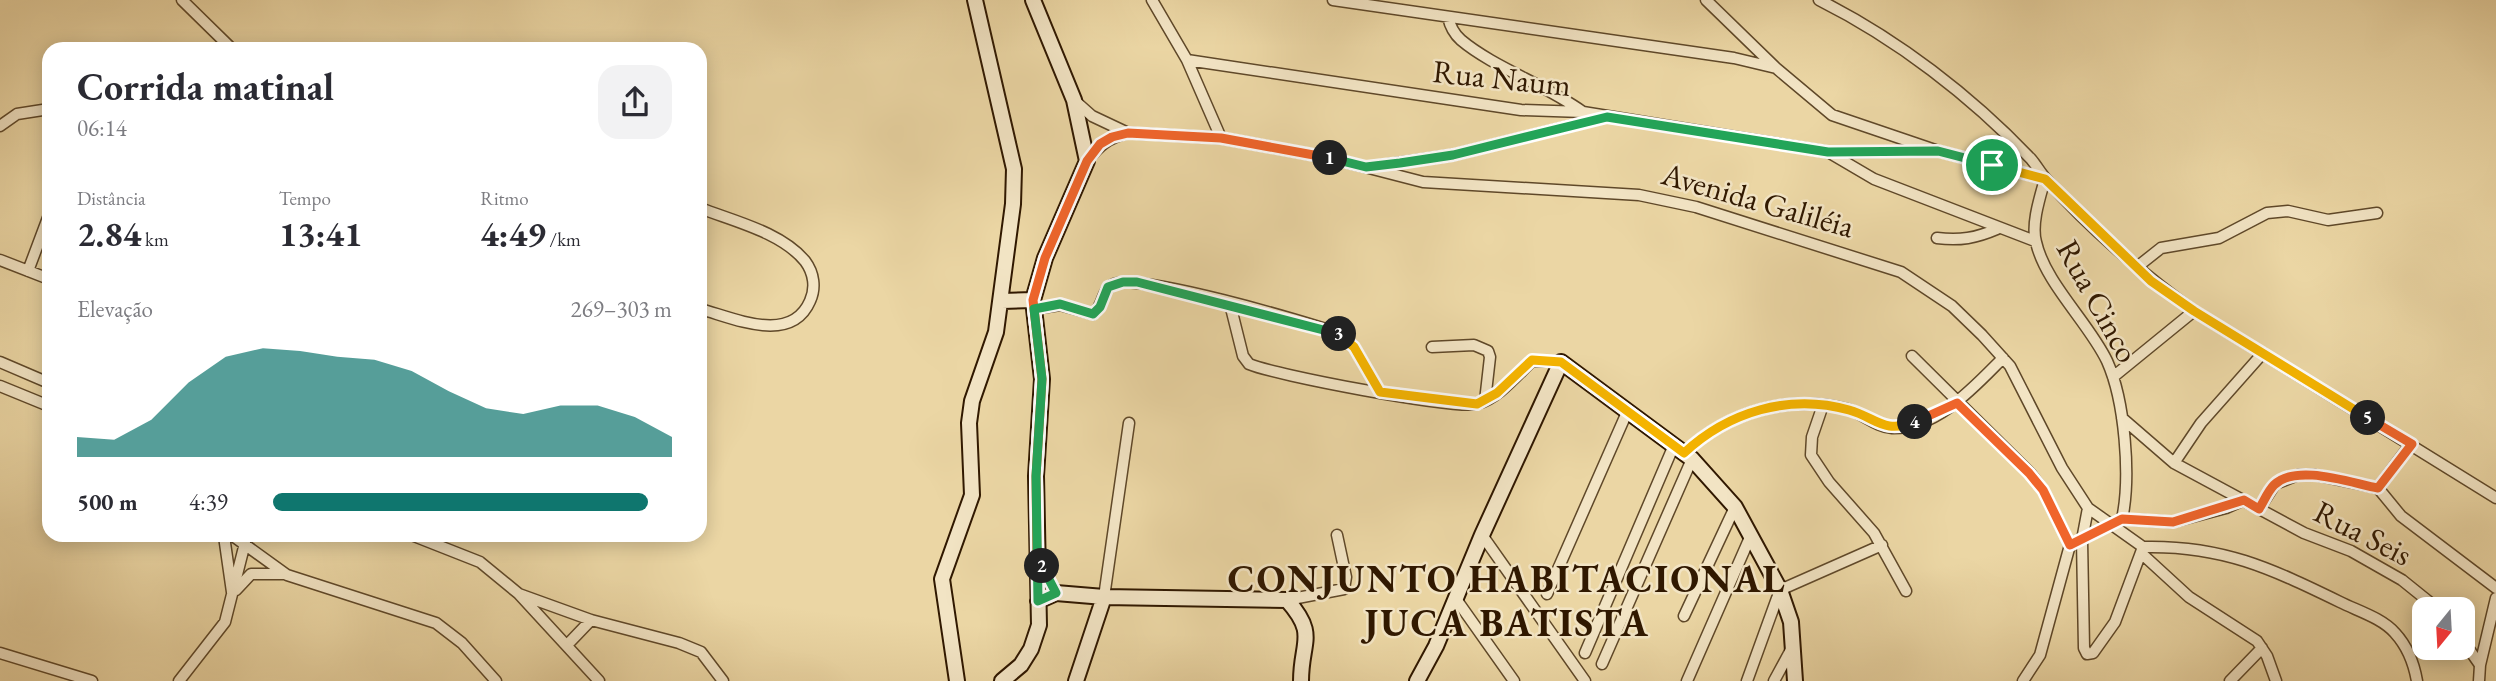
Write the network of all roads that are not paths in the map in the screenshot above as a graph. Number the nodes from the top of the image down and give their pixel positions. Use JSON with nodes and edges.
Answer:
{"nodes":[{"id":1,"x":182,"y":0,"type":"edge"},
{"id":2,"x":975,"y":0,"type":"edge"},
{"id":3,"x":1033,"y":0,"type":"edge"},
{"id":4,"x":1152,"y":0,"type":"edge"},
{"id":5,"x":1161,"y":0,"type":"edge"},
{"id":6,"x":1333,"y":0,"type":"edge"},
{"id":7,"x":1706,"y":0,"type":"edge"},
{"id":8,"x":1819,"y":0,"type":"edge"},
{"id":9,"x":1159,"y":15,"type":"junction"},
{"id":10,"x":1448,"y":17,"type":"junction"},
{"id":11,"x":225,"y":42,"type":"edge"},
{"id":12,"x":1186,"y":60,"type":"junction"},
{"id":13,"x":1776,"y":68,"type":"junction"},
{"id":14,"x":1074,"y":100,"type":"junction"},
{"id":15,"x":42,"y":110,"type":"edge"},
{"id":16,"x":1583,"y":112,"type":"junction"},
{"id":17,"x":1607,"y":117,"type":"junction"},
{"id":18,"x":0,"y":126,"type":"edge"},
{"id":19,"x":1128,"y":133,"type":"junction"},
{"id":20,"x":1221,"y":138,"type":"junction"},
{"id":21,"x":1938,"y":151,"type":"junction"},
{"id":22,"x":1828,"y":152,"type":"junction"},
{"id":23,"x":1087,"y":161,"type":"junction"},
{"id":24,"x":1366,"y":167,"type":"junction"},
{"id":25,"x":2045,"y":179,"type":"junction"},
{"id":26,"x":707,"y":211,"type":"edge"},
{"id":27,"x":2377,"y":213,"type":"dead end"},
{"id":28,"x":1997,"y":229,"type":"junction"},
{"id":29,"x":42,"y":234,"type":"edge"},
{"id":30,"x":1937,"y":238,"type":"dead end"},
{"id":31,"x":2035,"y":241,"type":"junction"},
{"id":32,"x":0,"y":260,"type":"edge"},
{"id":33,"x":2137,"y":267,"type":"junction"},
{"id":34,"x":28,"y":271,"type":"junction"},
{"id":35,"x":42,"y":276,"type":"edge"},
{"id":36,"x":1002,"y":301,"type":"junction"},
{"id":37,"x":1230,"y":304,"type":"junction"},
{"id":38,"x":1034,"y":305,"type":"junction"},
{"id":39,"x":707,"y":311,"type":"edge"},
{"id":40,"x":2194,"y":311,"type":"junction"},
{"id":41,"x":1432,"y":347,"type":"dead end"},
{"id":42,"x":2263,"y":353,"type":"junction"},
{"id":43,"x":1912,"y":356,"type":"dead end"},
{"id":44,"x":2003,"y":358,"type":"junction"},
{"id":45,"x":0,"y":362,"type":"edge"},
{"id":46,"x":1561,"y":362,"type":"junction"},
{"id":47,"x":2113,"y":377,"type":"junction"},
{"id":48,"x":42,"y":380,"type":"edge"},
{"id":49,"x":0,"y":386,"type":"edge"},
{"id":50,"x":1380,"y":392,"type":"junction"},
{"id":51,"x":1485,"y":401,"type":"junction"},
{"id":52,"x":42,"y":403,"type":"edge"},
{"id":53,"x":1957,"y":403,"type":"junction"},
{"id":54,"x":1823,"y":405,"type":"junction"},
{"id":55,"x":1628,"y":410,"type":"junction"},
{"id":56,"x":2121,"y":418,"type":"junction"},
{"id":57,"x":1129,"y":423,"type":"dead end"},
{"id":58,"x":2412,"y":444,"type":"junction"},
{"id":59,"x":1683,"y":452,"type":"junction"},
{"id":60,"x":2174,"y":463,"type":"junction"},
{"id":61,"x":2378,"y":488,"type":"junction"},
{"id":62,"x":2496,"y":498,"type":"edge"},
{"id":63,"x":2244,"y":500,"type":"junction"},
{"id":64,"x":1735,"y":507,"type":"junction"},
{"id":65,"x":2088,"y":508,"type":"junction"},
{"id":66,"x":2259,"y":509,"type":"junction"},
{"id":67,"x":2122,"y":519,"type":"junction"},
{"id":68,"x":2110,"y":524,"type":"junction"},
{"id":69,"x":1482,"y":534,"type":"junction"},
{"id":70,"x":1751,"y":534,"type":"junction"},
{"id":71,"x":1337,"y":535,"type":"dead end"},
{"id":72,"x":2082,"y":540,"type":"junction"},
{"id":73,"x":225,"y":542,"type":"edge"},
{"id":74,"x":241,"y":542,"type":"edge"},
{"id":75,"x":244,"y":542,"type":"edge"},
{"id":76,"x":429,"y":542,"type":"edge"},
{"id":77,"x":1882,"y":545,"type":"junction"},
{"id":78,"x":2070,"y":545,"type":"junction"},
{"id":79,"x":246,"y":546,"type":"junction"},
{"id":80,"x":2142,"y":550,"type":"junction"},
{"id":81,"x":1037,"y":558,"type":"junction"},
{"id":82,"x":287,"y":575,"type":"junction"},
{"id":83,"x":2496,"y":588,"type":"edge"},
{"id":84,"x":1780,"y":590,"type":"junction"},
{"id":85,"x":1906,"y":591,"type":"dead end"},
{"id":86,"x":1056,"y":593,"type":"junction"},
{"id":87,"x":519,"y":594,"type":"junction"},
{"id":88,"x":1547,"y":594,"type":"dead end"},
{"id":89,"x":232,"y":596,"type":"junction"},
{"id":90,"x":1104,"y":597,"type":"junction"},
{"id":91,"x":2423,"y":597,"type":"edge"},
{"id":92,"x":2496,"y":598,"type":"edge"},
{"id":93,"x":1456,"y":599,"type":"junction"},
{"id":94,"x":1287,"y":600,"type":"junction"},
{"id":95,"x":1038,"y":601,"type":"junction"},
{"id":96,"x":1684,"y":616,"type":"dead end"},
{"id":97,"x":591,"y":620,"type":"junction"},
{"id":98,"x":568,"y":643,"type":"junction"},
{"id":99,"x":1793,"y":646,"type":"junction"},
{"id":100,"x":2262,"y":648,"type":"junction"},
{"id":101,"x":0,"y":653,"type":"edge"},
{"id":102,"x":1585,"y":653,"type":"dead end"},
{"id":103,"x":2475,"y":658,"type":"edge"},
{"id":104,"x":1602,"y":664,"type":"dead end"},
{"id":105,"x":2480,"y":665,"type":"junction"},
{"id":106,"x":92,"y":681,"type":"edge"},
{"id":107,"x":178,"y":681,"type":"edge"},
{"id":108,"x":496,"y":681,"type":"edge"},
{"id":109,"x":599,"y":681,"type":"edge"},
{"id":110,"x":723,"y":681,"type":"edge"},
{"id":111,"x":957,"y":681,"type":"edge"},
{"id":112,"x":1002,"y":681,"type":"edge"},
{"id":113,"x":1076,"y":681,"type":"edge"},
{"id":114,"x":1301,"y":681,"type":"edge"},
{"id":115,"x":1417,"y":681,"type":"edge"},
{"id":116,"x":1514,"y":681,"type":"edge"},
{"id":117,"x":1586,"y":681,"type":"edge"},
{"id":118,"x":1687,"y":681,"type":"edge"},
{"id":119,"x":1747,"y":681,"type":"edge"},
{"id":120,"x":1774,"y":681,"type":"edge"},
{"id":121,"x":1795,"y":681,"type":"edge"},
{"id":122,"x":2023,"y":681,"type":"edge"},
{"id":123,"x":2230,"y":681,"type":"edge"},
{"id":124,"x":2276,"y":681,"type":"edge"},
{"id":125,"x":2417,"y":681,"type":"edge"},
{"id":126,"x":2479,"y":681,"type":"edge"}],
"edges":[{"from":1,"to":11,"type":"street"},
{"from":2,"to":36,"type":"street"},
{"from":3,"to":14,"type":"street"},
{"from":4,"to":9,"type":"street"},
{"from":5,"to":9,"type":"street"},
{"from":6,"to":10,"type":"street"},
{"from":7,"to":13,"type":"street"},
{"from":8,"to":25,"type":"street"},
{"from":9,"to":12,"type":"street"},
{"from":10,"to":13,"type":"street"},
{"from":10,"to":16,"type":"street"},
{"from":12,"to":16,"type":"street","name":"Rua Naum"},
{"from":12,"to":20,"type":"street"},
{"from":13,"to":21,"type":"street"},
{"from":14,"to":19,"type":"street"},
{"from":14,"to":23,"type":"street"},
{"from":15,"to":18,"type":"street"},
{"from":16,"to":17,"type":"street","name":"Rua Naum"},
{"from":17,"to":22,"type":"street","name":"Rua Naum"},
{"from":17,"to":24,"type":"street"},
{"from":19,"to":20,"type":"street","name":"Avenida Galiléia"},
{"from":19,"to":23,"type":"street"},
{"from":20,"to":24,"type":"street","name":"Avenida Galiléia"},
{"from":21,"to":22,"type":"street","name":"Rua Naum"},
{"from":21,"to":25,"type":"street"},
{"from":22,"to":28,"type":"street"},
{"from":23,"to":38,"type":"street"},
{"from":24,"to":44,"type":"street","name":"Avenida Galiléia"},
{"from":25,"to":31,"type":"street","name":"Rua Cinco"},
{"from":25,"to":33,"type":"street"},
{"from":26,"to":39,"type":"street"},
{"from":27,"to":33,"type":"street"},
{"from":28,"to":30,"type":"street"},
{"from":28,"to":31,"type":"street"},
{"from":29,"to":34,"type":"street"},
{"from":31,"to":47,"type":"street","name":"Rua Cinco"},
{"from":32,"to":34,"type":"street"},
{"from":33,"to":40,"type":"street"},
{"from":34,"to":35,"type":"street"},
{"from":36,"to":38,"type":"street"},
{"from":36,"to":111,"type":"street"},
{"from":37,"to":38,"type":"street"},
{"from":37,"to":50,"type":"street"},
{"from":37,"to":50,"type":"street"},
{"from":38,"to":81,"type":"street"},
{"from":40,"to":42,"type":"street"},
{"from":40,"to":47,"type":"street"},
{"from":41,"to":51,"type":"street"},
{"from":42,"to":58,"type":"street"},
{"from":42,"to":60,"type":"street"},
{"from":43,"to":53,"type":"street"},
{"from":44,"to":53,"type":"street"},
{"from":44,"to":65,"type":"street","name":"Avenida Galiléia"},
{"from":45,"to":48,"type":"street"},
{"from":46,"to":51,"type":"street"},
{"from":46,"to":55,"type":"street"},
{"from":46,"to":69,"type":"street"},
{"from":47,"to":56,"type":"street","name":"Rua Cinco"},
{"from":49,"to":52,"type":"street"},
{"from":50,"to":51,"type":"street"},
{"from":53,"to":54,"type":"street"},
{"from":53,"to":78,"type":"street"},
{"from":54,"to":59,"type":"street"},
{"from":54,"to":77,"type":"street"},
{"from":55,"to":59,"type":"street"},
{"from":55,"to":88,"type":"street"},
{"from":56,"to":60,"type":"street","name":"Rua Seis"},
{"from":56,"to":67,"type":"street","name":"Rua Cinco"},
{"from":57,"to":90,"type":"street"},
{"from":58,"to":61,"type":"street"},
{"from":58,"to":62,"type":"street"},
{"from":59,"to":64,"type":"street"},
{"from":59,"to":102,"type":"street"},
{"from":59,"to":104,"type":"street"},
{"from":60,"to":63,"type":"street","name":"Rua Seis"},
{"from":61,"to":66,"type":"street"},
{"from":61,"to":83,"type":"street"},
{"from":63,"to":66,"type":"street","name":"Rua Seis"},
{"from":63,"to":67,"type":"street"},
{"from":64,"to":70,"type":"street"},
{"from":64,"to":96,"type":"street"},
{"from":65,"to":68,"type":"street","name":"Avenida Galiléia"},
{"from":65,"to":72,"type":"street"},
{"from":66,"to":91,"type":"street","name":"Rua Seis"},
{"from":67,"to":68,"type":"street"},
{"from":68,"to":72,"type":"street"},
{"from":68,"to":80,"type":"street","name":"Avenida Galiléia"},
{"from":69,"to":93,"type":"street"},
{"from":69,"to":117,"type":"street"},
{"from":70,"to":84,"type":"street"},
{"from":70,"to":118,"type":"street"},
{"from":71,"to":94,"type":"street"},
{"from":72,"to":78,"type":"street"},
{"from":72,"to":80,"type":"street"},
{"from":73,"to":89,"type":"street"},
{"from":74,"to":79,"type":"street"},
{"from":75,"to":79,"type":"street"},
{"from":76,"to":87,"type":"street"},
{"from":77,"to":84,"type":"street"},
{"from":77,"to":85,"type":"street"},
{"from":78,"to":122,"type":"street"},
{"from":79,"to":82,"type":"street"},
{"from":79,"to":89,"type":"street"},
{"from":80,"to":100,"type":"street","name":"Avenida Galiléia"},
{"from":80,"to":125,"type":"street"},
{"from":81,"to":86,"type":"street"},
{"from":81,"to":95,"type":"street"},
{"from":82,"to":89,"type":"street"},
{"from":82,"to":108,"type":"street"},
{"from":84,"to":99,"type":"street"},
{"from":84,"to":119,"type":"street"},
{"from":86,"to":90,"type":"street"},
{"from":86,"to":95,"type":"street"},
{"from":87,"to":97,"type":"street"},
{"from":87,"to":98,"type":"street"},
{"from":89,"to":107,"type":"street"},
{"from":90,"to":94,"type":"street"},
{"from":90,"to":113,"type":"street"},
{"from":92,"to":105,"type":"street"},
{"from":93,"to":115,"type":"street"},
{"from":93,"to":116,"type":"street"},
{"from":94,"to":114,"type":"street"},
{"from":95,"to":112,"type":"street"},
{"from":97,"to":98,"type":"street"},
{"from":97,"to":110,"type":"street"},
{"from":98,"to":109,"type":"street"},
{"from":99,"to":120,"type":"street"},
{"from":99,"to":121,"type":"street"},
{"from":100,"to":123,"type":"street"},
{"from":100,"to":124,"type":"street"},
{"from":101,"to":106,"type":"street"},
{"from":103,"to":105,"type":"street"},
{"from":105,"to":126,"type":"street"}]}
